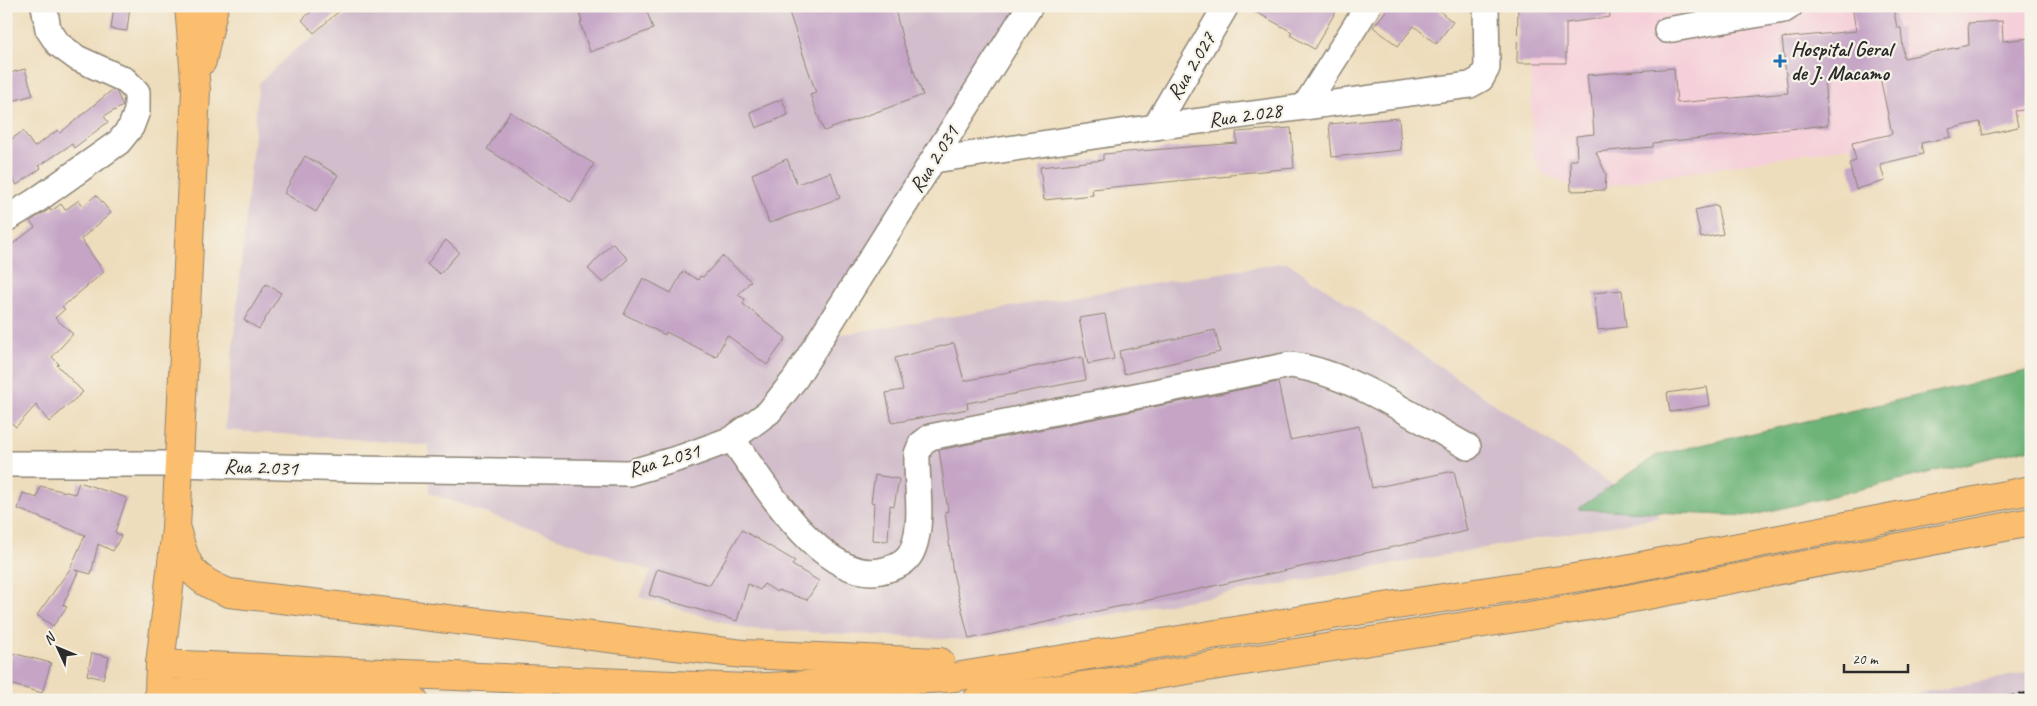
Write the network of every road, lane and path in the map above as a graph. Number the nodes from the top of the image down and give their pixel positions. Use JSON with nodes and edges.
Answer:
{"nodes":[{"id":1,"x":44,"y":6,"type":"edge"},
{"id":2,"x":189,"y":6,"type":"edge"},
{"id":3,"x":214,"y":6,"type":"edge"},
{"id":4,"x":1030,"y":6,"type":"edge"},
{"id":5,"x":1226,"y":6,"type":"edge"},
{"id":6,"x":1368,"y":6,"type":"edge"},
{"id":7,"x":1486,"y":6,"type":"edge"},
{"id":8,"x":1790,"y":6,"type":"edge"},
{"id":9,"x":1667,"y":30,"type":"dead end"},
{"id":10,"x":196,"y":90,"type":"junction"},
{"id":11,"x":1305,"y":106,"type":"junction"},
{"id":12,"x":1155,"y":127,"type":"junction"},
{"id":13,"x":934,"y":160,"type":"junction"},
{"id":14,"x":6,"y":219,"type":"edge"},
{"id":15,"x":732,"y":439,"type":"junction"},
{"id":16,"x":1468,"y":447,"type":"dead end"},
{"id":17,"x":6,"y":464,"type":"edge"},
{"id":18,"x":179,"y":464,"type":"junction"},
{"id":19,"x":2031,"y":490,"type":"edge"},
{"id":20,"x":2031,"y":522,"type":"edge"},
{"id":21,"x":176,"y":529,"type":"junction"},
{"id":22,"x":1110,"y":652,"type":"junction"},
{"id":23,"x":160,"y":664,"type":"junction"},
{"id":24,"x":159,"y":696,"type":"edge"},
{"id":25,"x":271,"y":698,"type":"edge"},
{"id":26,"x":414,"y":700,"type":"edge"},
{"id":27,"x":976,"y":700,"type":"edge"}],
"edges":[{"from":1,"to":14,"type":"street"},
{"from":2,"to":10,"type":"highway"},
{"from":3,"to":10,"type":"highway"},
{"from":4,"to":13,"type":"street","name":"Rua 2.031"},
{"from":5,"to":12,"type":"street","name":"Rua 2.027"},
{"from":6,"to":11,"type":"street"},
{"from":7,"to":11,"type":"street","name":"Rua 2.028"},
{"from":8,"to":9,"type":"street"},
{"from":10,"to":18,"type":"highway"},
{"from":11,"to":12,"type":"street","name":"Rua 2.028"},
{"from":12,"to":13,"type":"street","name":"Rua 2.028"},
{"from":13,"to":15,"type":"street","name":"Rua 2.031"},
{"from":15,"to":16,"type":"street"},
{"from":15,"to":18,"type":"street","name":"Rua 2.031"},
{"from":17,"to":18,"type":"street","name":"Rua 2.031"},
{"from":18,"to":21,"type":"highway"},
{"from":19,"to":22,"type":"highway"},
{"from":20,"to":27,"type":"highway"},
{"from":21,"to":22,"type":"highway"},
{"from":21,"to":23,"type":"highway"},
{"from":22,"to":23,"type":"highway"},
{"from":23,"to":24,"type":"highway"},
{"from":24,"to":25,"type":"highway"},
{"from":25,"to":26,"type":"highway"}]}
